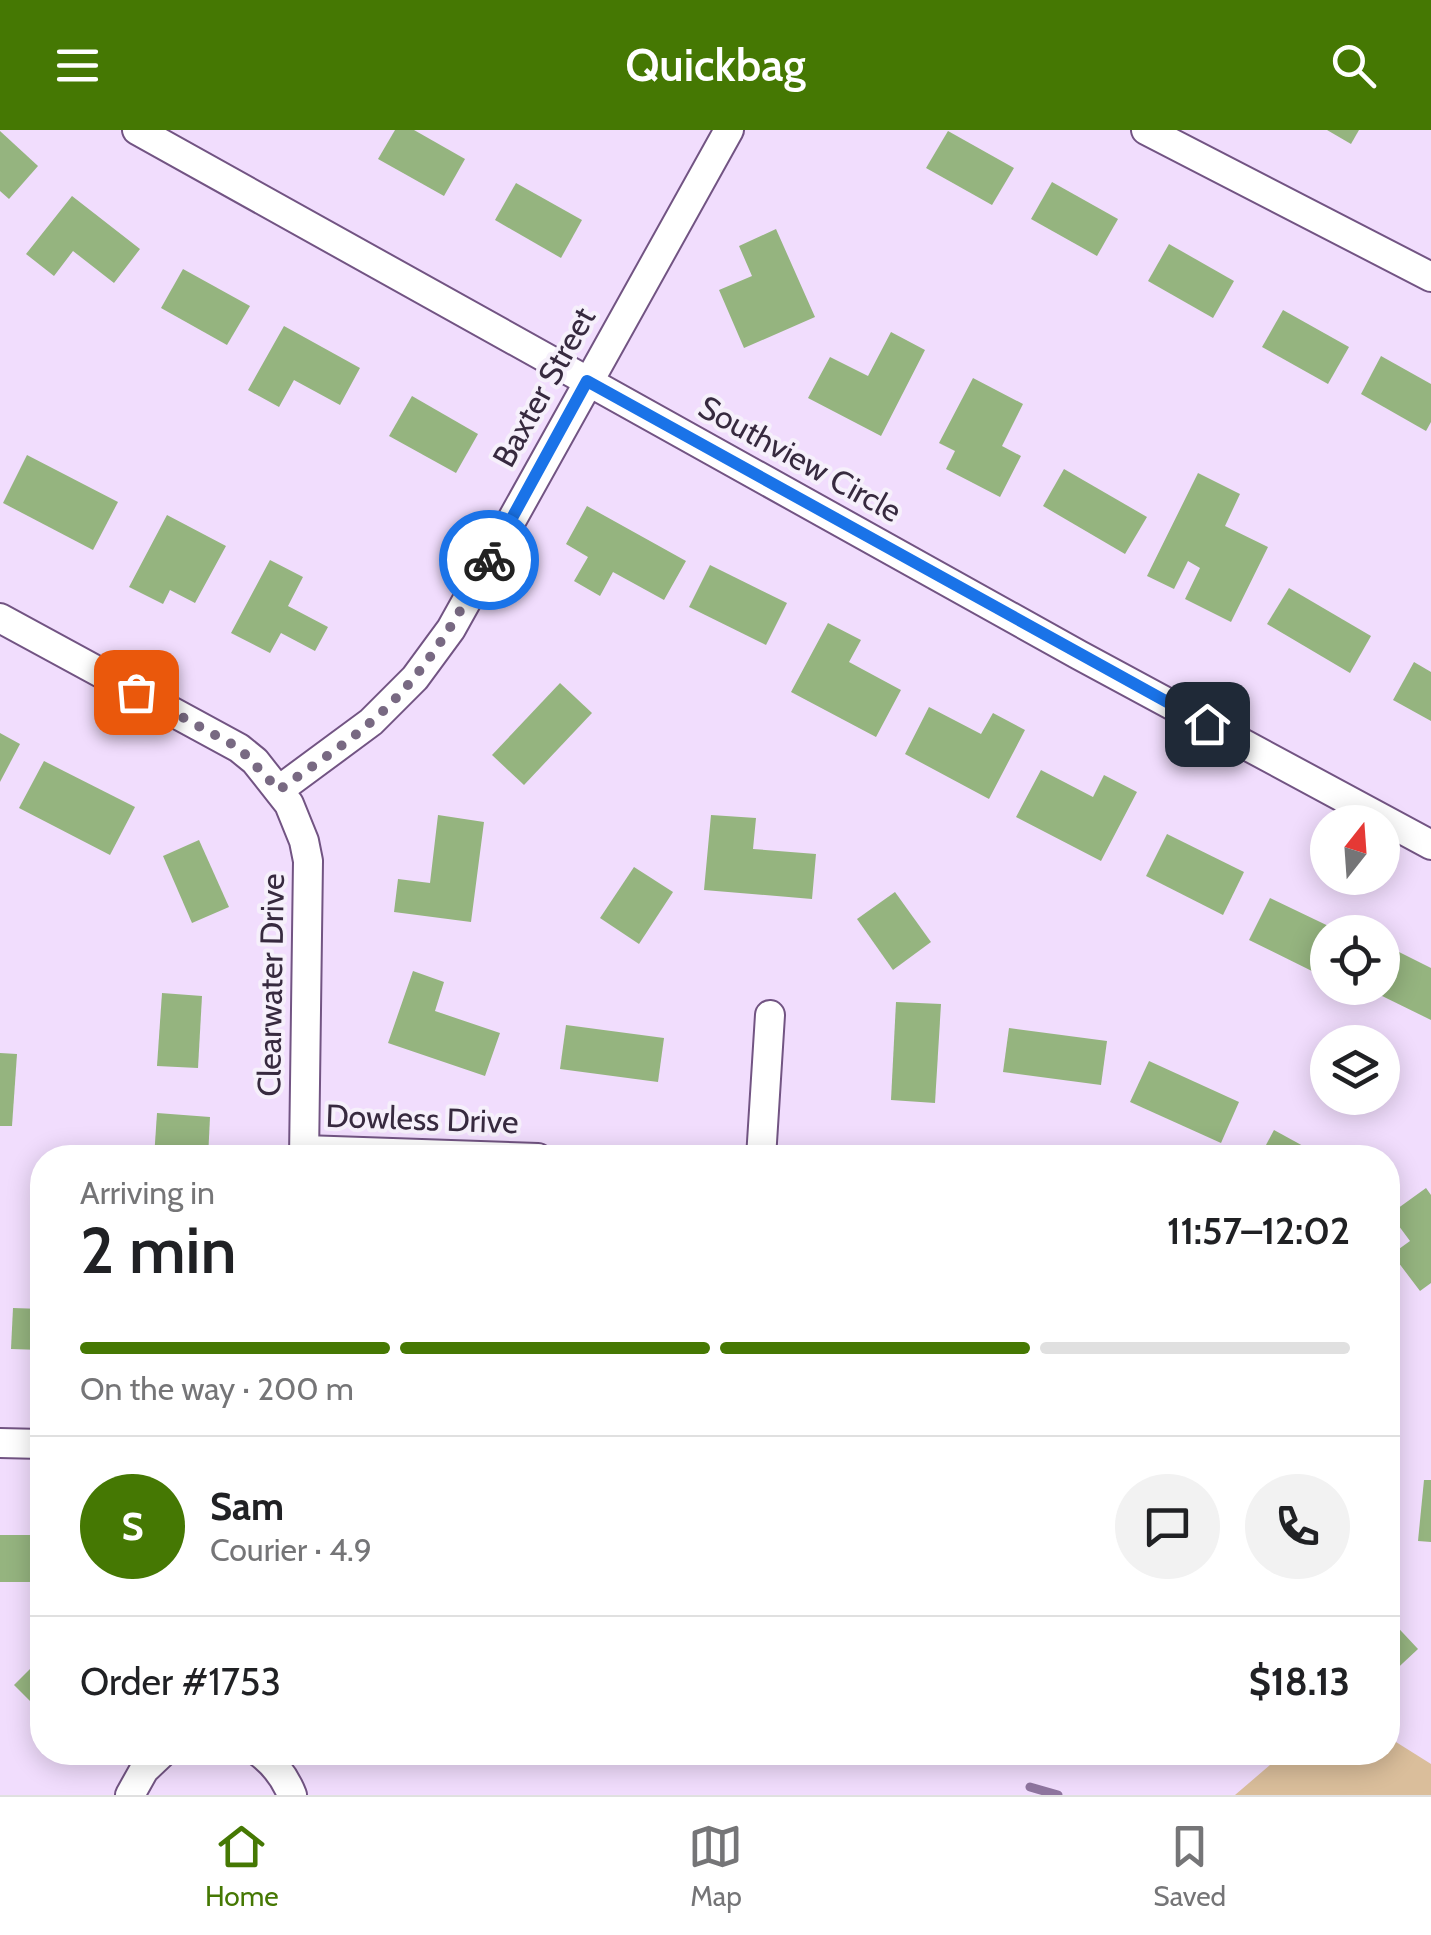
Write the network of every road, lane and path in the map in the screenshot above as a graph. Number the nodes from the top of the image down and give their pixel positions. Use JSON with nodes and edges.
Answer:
{"nodes":[{"id":1,"x":137,"y":130,"type":"edge"},
{"id":2,"x":728,"y":130,"type":"edge"},
{"id":3,"x":1146,"y":130,"type":"edge"},
{"id":4,"x":1431,"y":277,"type":"edge"},
{"id":5,"x":587,"y":381,"type":"junction"},
{"id":6,"x":0,"y":618,"type":"edge"},
{"id":7,"x":279,"y":790,"type":"junction"},
{"id":8,"x":1431,"y":845,"type":"edge"},
{"id":9,"x":770,"y":1014,"type":"dead end"},
{"id":10,"x":304,"y":1145,"type":"edge"},
{"id":11,"x":761,"y":1145,"type":"edge"},
{"id":12,"x":0,"y":1443,"type":"edge"},
{"id":13,"x":30,"y":1444,"type":"edge"},
{"id":14,"x":149,"y":1765,"type":"edge"},
{"id":15,"x":273,"y":1765,"type":"edge"},
{"id":16,"x":130,"y":1795,"type":"edge"},
{"id":17,"x":292,"y":1795,"type":"edge"}],
"edges":[{"from":1,"to":5,"type":"street","name":"Southview Circle"},
{"from":2,"to":5,"type":"street","name":"Baxter Street"},
{"from":3,"to":4,"type":"street"},
{"from":5,"to":7,"type":"street","name":"Baxter Street"},
{"from":5,"to":8,"type":"street","name":"Southview Circle"},
{"from":6,"to":7,"type":"street","name":"Clearwater Drive"},
{"from":7,"to":10,"type":"street","name":"Clearwater Drive"},
{"from":9,"to":11,"type":"street"},
{"from":12,"to":13,"type":"street"},
{"from":14,"to":16,"type":"street"},
{"from":15,"to":17,"type":"street"}]}
